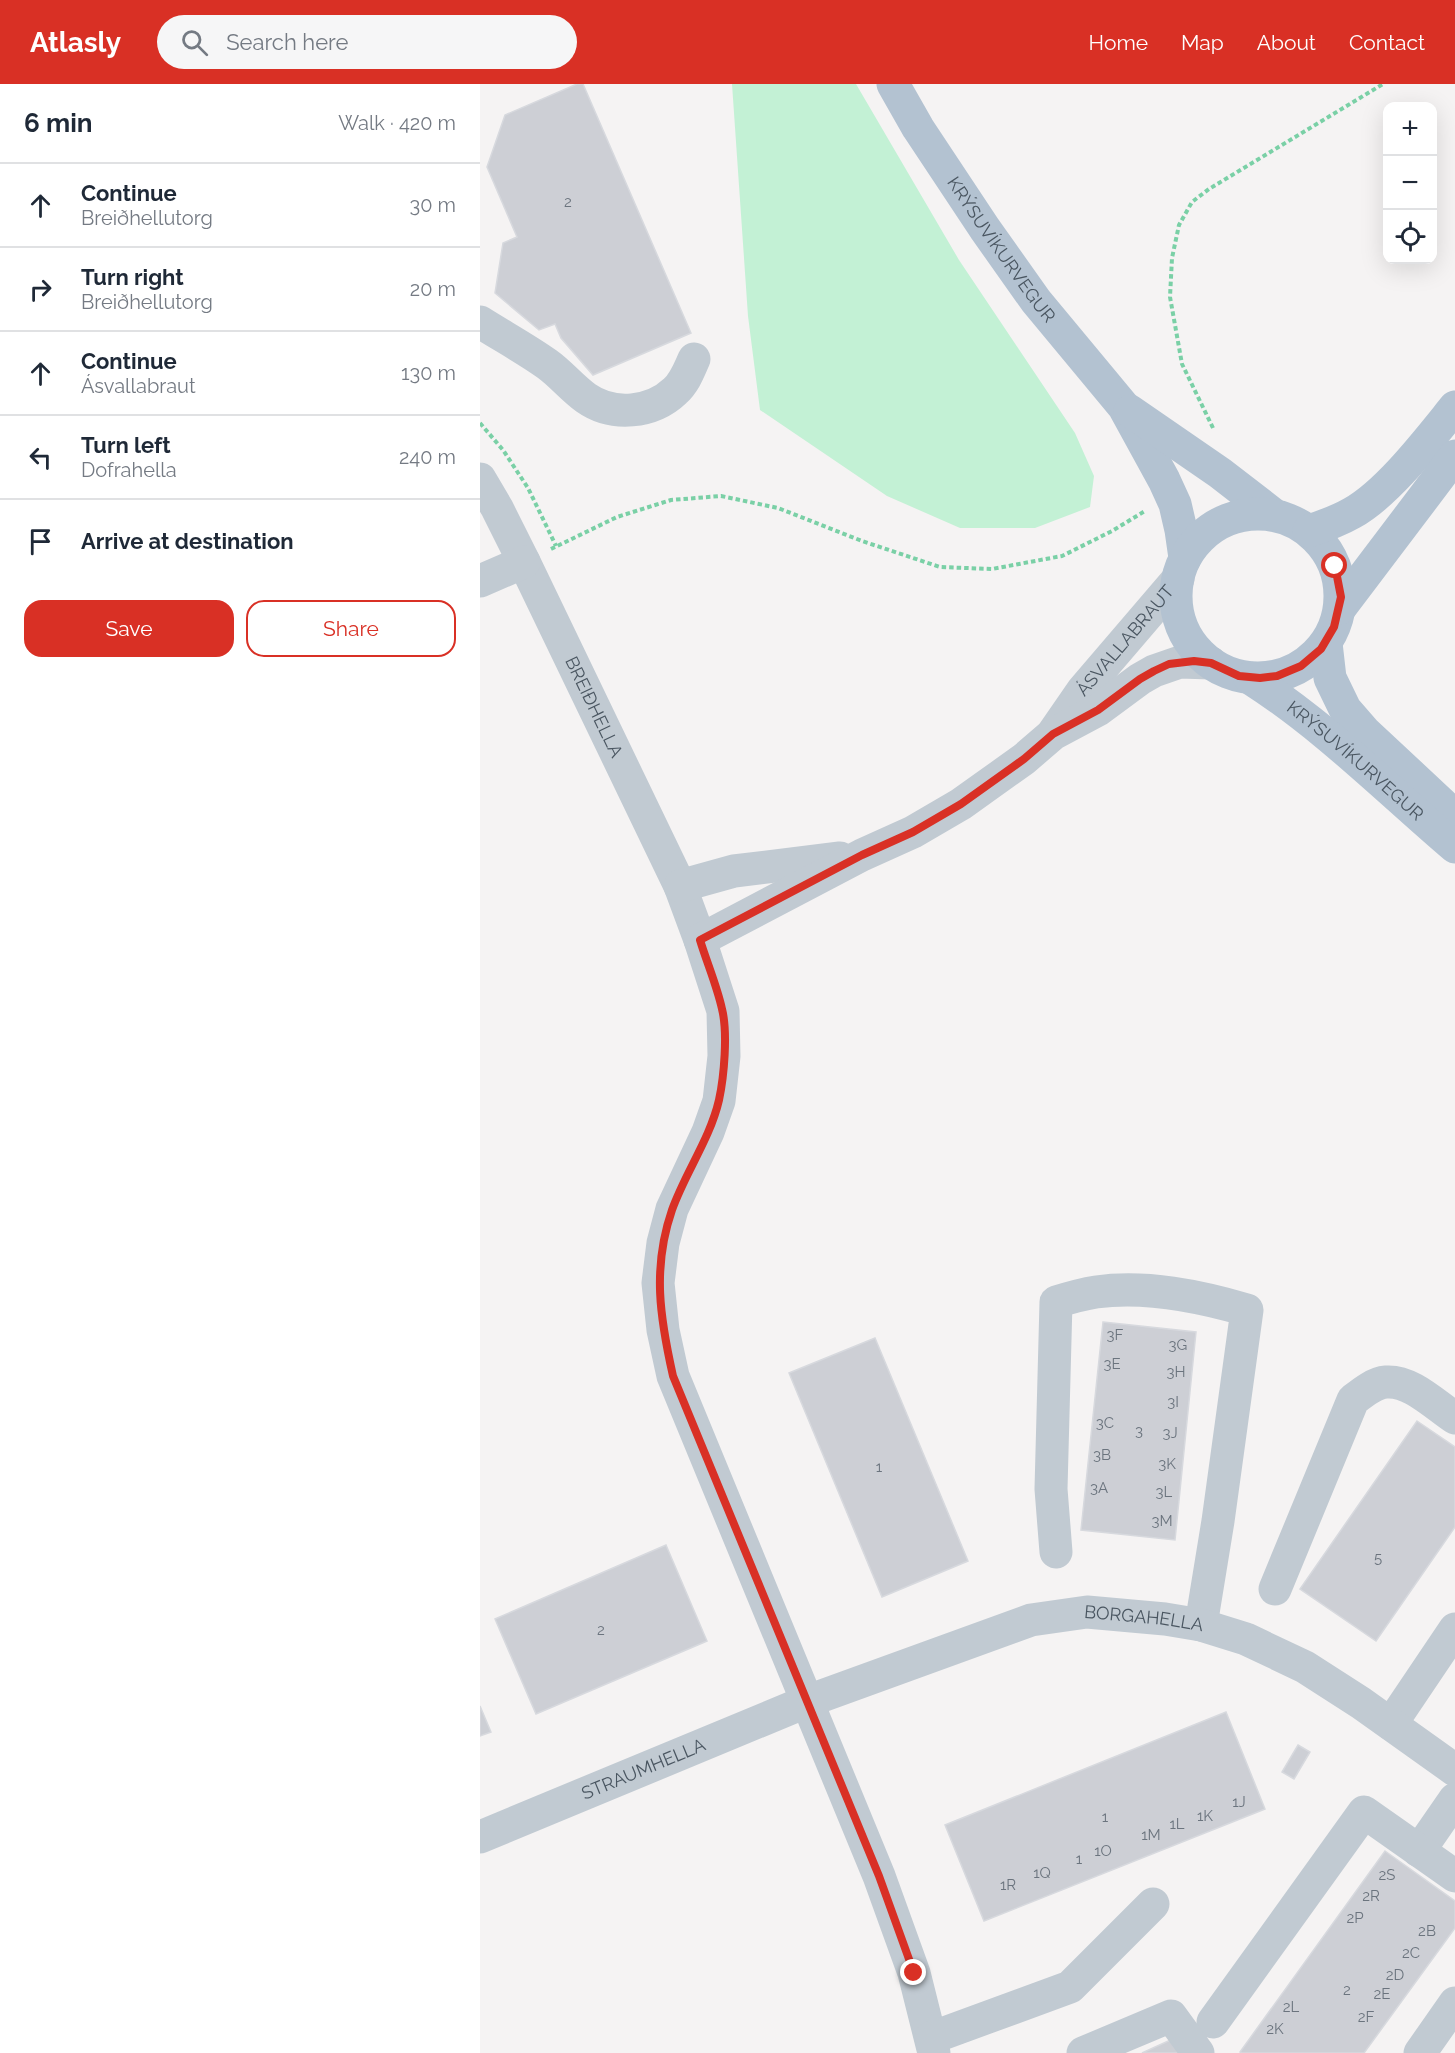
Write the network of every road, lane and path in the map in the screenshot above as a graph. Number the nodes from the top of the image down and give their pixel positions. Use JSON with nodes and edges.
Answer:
{"nodes":[{"id":1,"x":893,"y":84,"type":"edge"},
{"id":2,"x":1383,"y":84,"type":"edge"},
{"id":3,"x":480,"y":322,"type":"edge"},
{"id":4,"x":694,"y":359,"type":"dead end"},
{"id":5,"x":1124,"y":407,"type":"junction"},
{"id":6,"x":1455,"y":407,"type":"edge"},
{"id":7,"x":1455,"y":456,"type":"edge"},
{"id":8,"x":1209,"y":466,"type":"junction"},
{"id":9,"x":480,"y":479,"type":"edge"},
{"id":10,"x":1170,"y":494,"type":"junction"},
{"id":11,"x":1273,"y":514,"type":"junction"},
{"id":12,"x":1309,"y":531,"type":"junction"},
{"id":13,"x":524,"y":562,"type":"junction"},
{"id":14,"x":1181,"y":568,"type":"junction"},
{"id":15,"x":480,"y":581,"type":"edge"},
{"id":16,"x":1340,"y":608,"type":"junction"},
{"id":17,"x":1326,"y":643,"type":"junction"},
{"id":18,"x":1211,"y":663,"type":"junction"},
{"id":19,"x":1250,"y":678,"type":"junction"},
{"id":20,"x":1053,"y":734,"type":"junction"},
{"id":21,"x":1455,"y":816,"type":"edge"},
{"id":22,"x":1455,"y":848,"type":"edge"},
{"id":23,"x":862,"y":855,"type":"junction"},
{"id":24,"x":680,"y":886,"type":"junction"},
{"id":25,"x":700,"y":940,"type":"junction"},
{"id":26,"x":1455,"y":1418,"type":"edge"},
{"id":27,"x":1056,"y":1552,"type":"dead end"},
{"id":28,"x":1275,"y":1589,"type":"dead end"},
{"id":29,"x":1201,"y":1625,"type":"junction"},
{"id":30,"x":1455,"y":1629,"type":"edge"},
{"id":31,"x":808,"y":1701,"type":"junction"},
{"id":32,"x":1391,"y":1724,"type":"junction"},
{"id":33,"x":1455,"y":1770,"type":"edge"},
{"id":34,"x":1455,"y":1799,"type":"edge"},
{"id":35,"x":480,"y":1837,"type":"edge"},
{"id":36,"x":1419,"y":1851,"type":"junction"},
{"id":37,"x":1455,"y":1876,"type":"edge"},
{"id":38,"x":1153,"y":1904,"type":"dead end"},
{"id":39,"x":1455,"y":2003,"type":"edge"},
{"id":40,"x":1213,"y":2022,"type":"dead end"},
{"id":41,"x":932,"y":2045,"type":"edge"},
{"id":42,"x":1083,"y":2053,"type":"edge"},
{"id":43,"x":1197,"y":2053,"type":"edge"},
{"id":44,"x":1420,"y":2053,"type":"edge"}],
"edges":[{"from":1,"to":5,"type":"main road","name":"KRÝSUVÍKURVEGUR"},
{"from":2,"to":8,"type":"path"},
{"from":3,"to":4,"type":"street"},
{"from":5,"to":8,"type":"main road","name":"KRÝSUVÍKURVEGUR"},
{"from":5,"to":10,"type":"main road","name":"KRÝSUVÍKURVEGUR"},
{"from":6,"to":12,"type":"main road"},
{"from":7,"to":16,"type":"main road"},
{"from":8,"to":11,"type":"main road","name":"KRÝSUVÍKURVEGUR"},
{"from":9,"to":13,"type":"street","name":"BREIÐHELLA"},
{"from":10,"to":13,"type":"path"},
{"from":10,"to":14,"type":"main road","name":"KRÝSUVÍKURVEGUR"},
{"from":11,"to":12,"type":"main road"},
{"from":11,"to":14,"type":"main road"},
{"from":12,"to":16,"type":"main road"},
{"from":13,"to":15,"type":"street"},
{"from":13,"to":24,"type":"street","name":"BREIÐHELLA"},
{"from":14,"to":18,"type":"main road"},
{"from":14,"to":20,"type":"street","name":"ÁSVALLABRAUT"},
{"from":16,"to":17,"type":"main road"},
{"from":17,"to":19,"type":"main road"},
{"from":17,"to":21,"type":"main road","name":"KRÝSUVÍKURVEGUR"},
{"from":18,"to":19,"type":"main road"},
{"from":18,"to":20,"type":"street","name":"ÁSVALLABRAUT"},
{"from":19,"to":22,"type":"main road","name":"KRÝSUVÍKURVEGUR"},
{"from":20,"to":23,"type":"street","name":"ÁSVALLABRAUT"},
{"from":23,"to":24,"type":"street","name":"ÁSVALLABRAUT"},
{"from":23,"to":25,"type":"street","name":"ÁSVALLABRAUT"},
{"from":24,"to":25,"type":"street","name":"BREIÐHELLA"},
{"from":25,"to":31,"type":"street","name":"BREIÐHELLA"},
{"from":26,"to":28,"type":"street"},
{"from":27,"to":29,"type":"street"},
{"from":29,"to":31,"type":"street","name":"BORGAHELLA"},
{"from":29,"to":32,"type":"street","name":"BORGAHELLA"},
{"from":30,"to":32,"type":"street"},
{"from":31,"to":35,"type":"street","name":"STRAUMHELLA"},
{"from":31,"to":41,"type":"street","name":"BREIÐHELLA"},
{"from":32,"to":33,"type":"street","name":"BORGAHELLA"},
{"from":34,"to":36,"type":"street"},
{"from":36,"to":37,"type":"street"},
{"from":36,"to":40,"type":"street"},
{"from":38,"to":41,"type":"street"},
{"from":39,"to":44,"type":"street"},
{"from":42,"to":43,"type":"street"}]}
